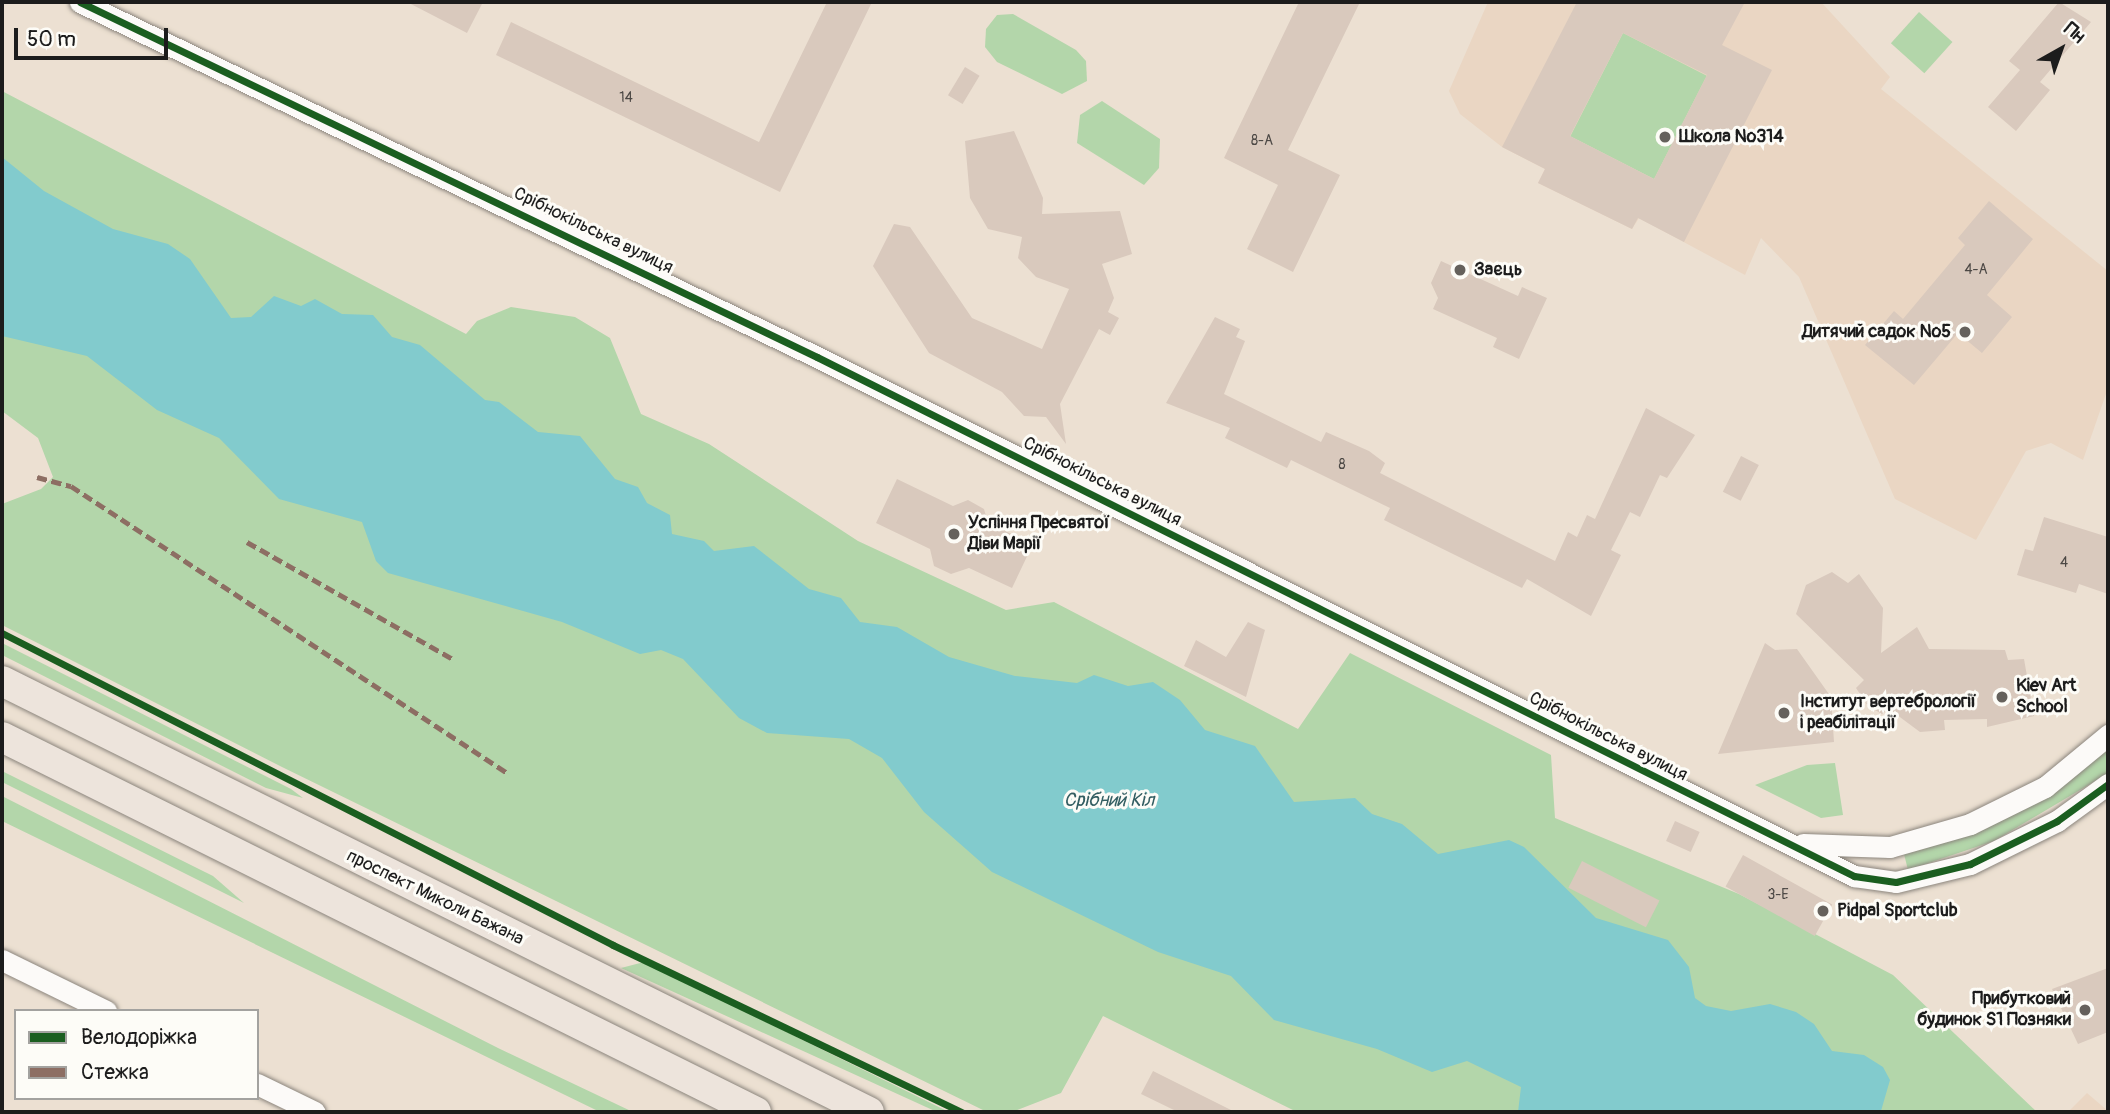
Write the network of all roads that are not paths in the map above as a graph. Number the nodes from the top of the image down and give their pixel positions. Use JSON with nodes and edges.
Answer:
{"nodes":[{"id":1,"x":80,"y":2,"type":"edge"},
{"id":2,"x":2,"y":681,"type":"edge"},
{"id":3,"x":2108,"y":734,"type":"edge"},
{"id":4,"x":2,"y":737,"type":"edge"},
{"id":5,"x":2108,"y":784,"type":"edge"},
{"id":6,"x":1780,"y":840,"type":"junction"},
{"id":7,"x":2,"y":960,"type":"edge"},
{"id":8,"x":102,"y":1009,"type":"edge"},
{"id":9,"x":259,"y":1085,"type":"edge"},
{"id":10,"x":721,"y":1102,"type":"edge"},
{"id":11,"x":315,"y":1112,"type":"edge"},
{"id":12,"x":756,"y":1112,"type":"edge"},
{"id":13,"x":869,"y":1112,"type":"edge"}],
"edges":[{"from":1,"to":6,"type":"street","name":"Срібнокільська вулиця"},
{"from":2,"to":13,"type":"highway","name":"проспект Миколи Бажана"},
{"from":3,"to":6,"type":"street","name":"Срібнокільська вулиця"},
{"from":4,"to":10,"type":"highway"},
{"from":5,"to":6,"type":"street","name":"Срібнокільська вулиця"},
{"from":7,"to":8,"type":"street"},
{"from":9,"to":11,"type":"street"},
{"from":10,"to":12,"type":"highway"}]}
